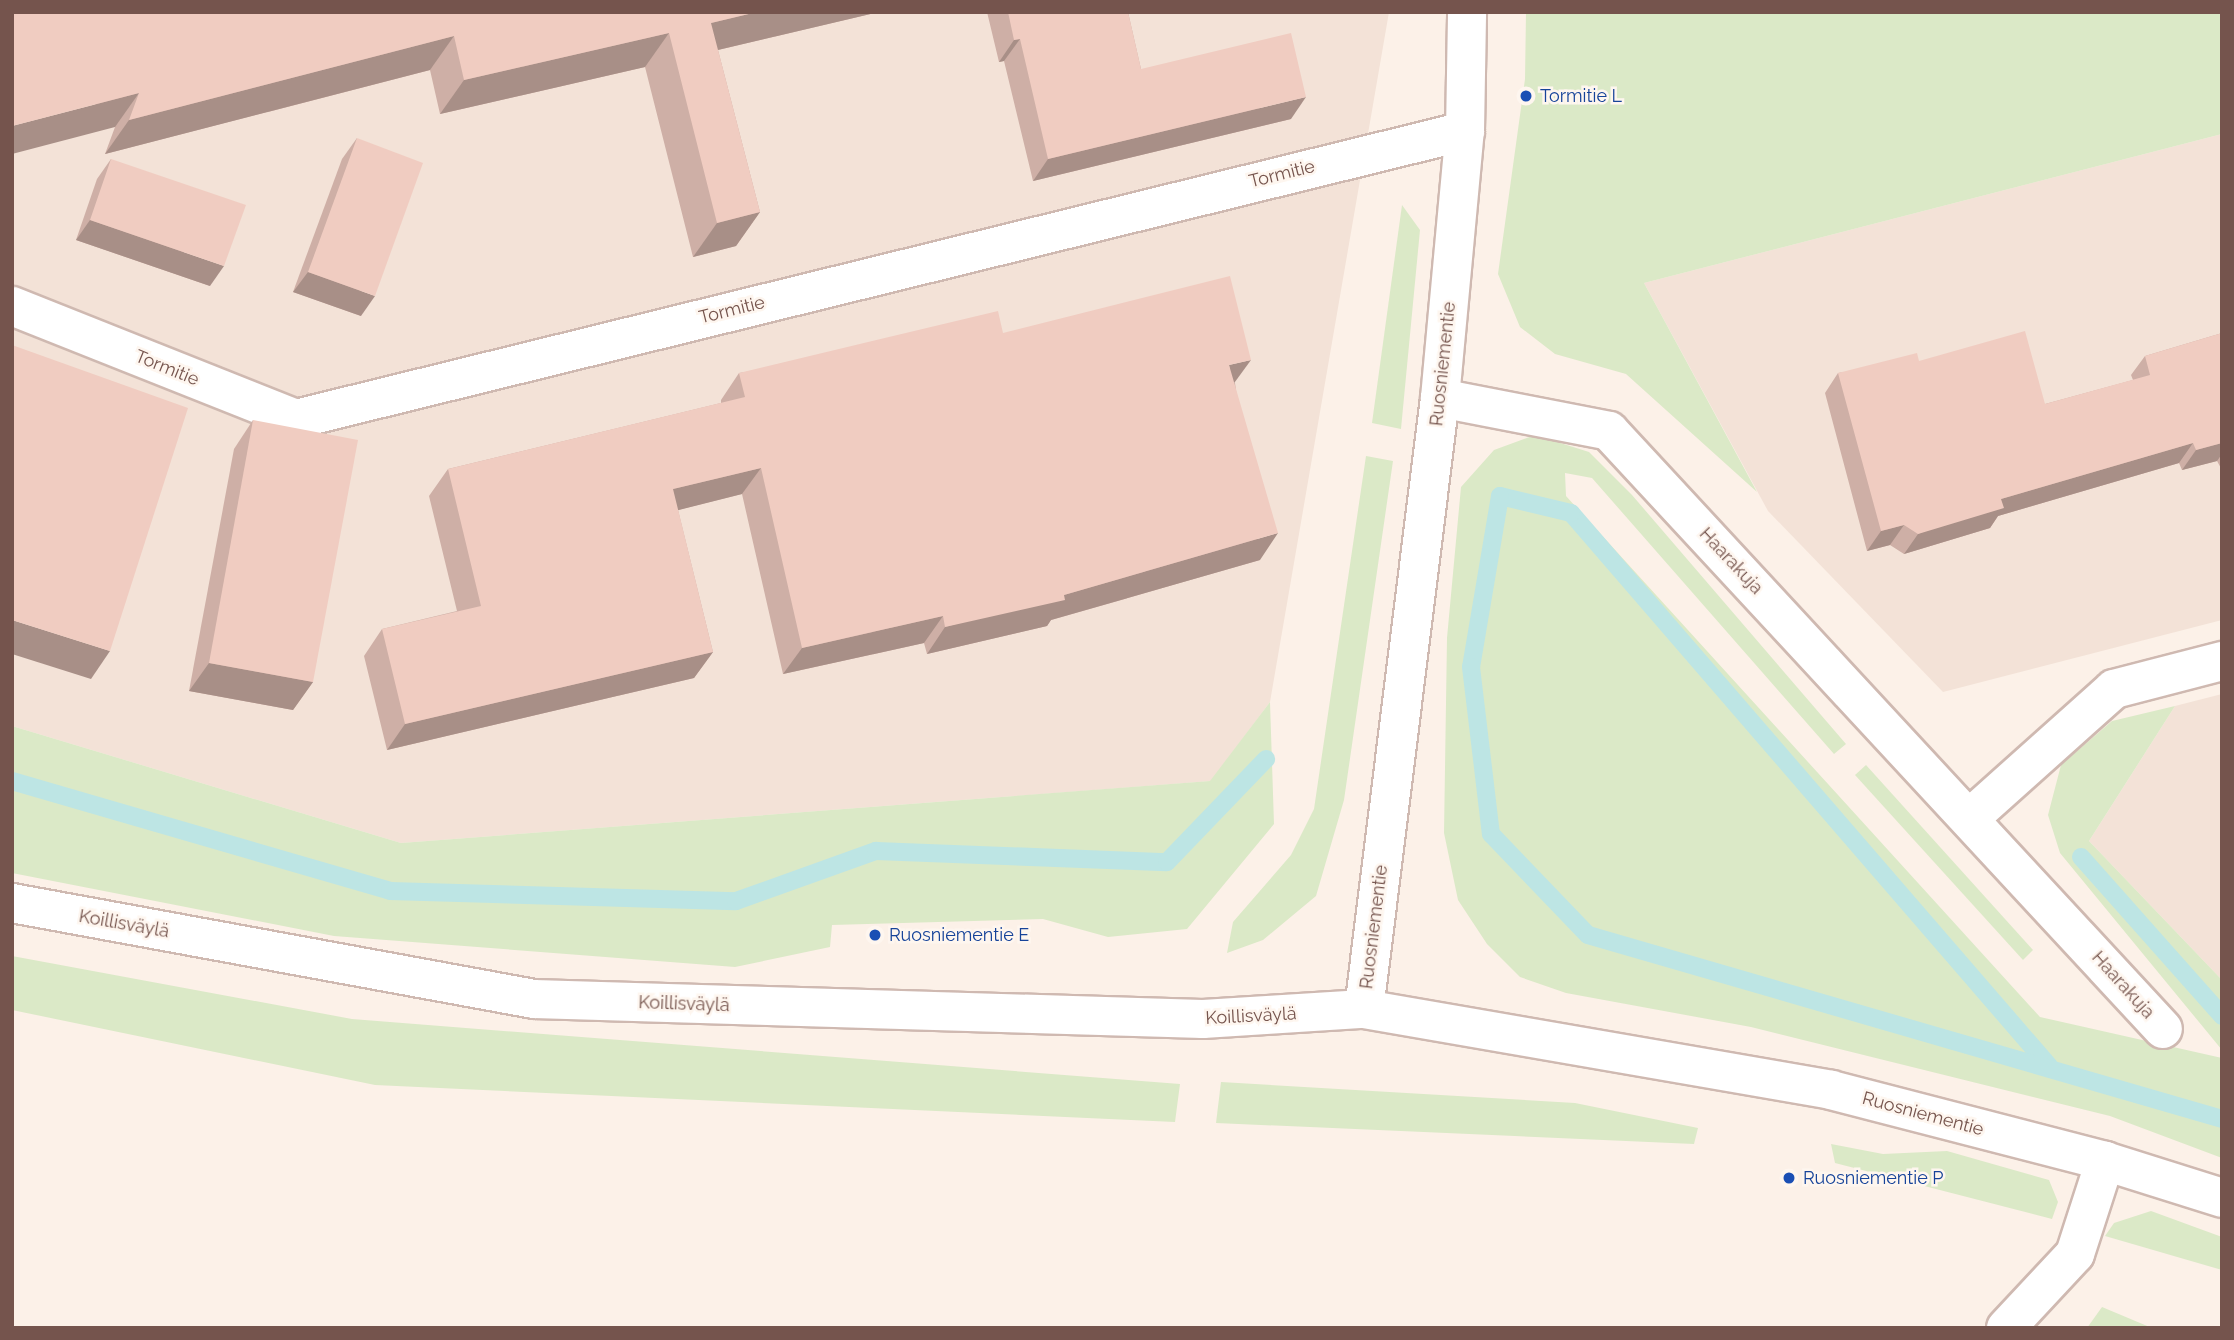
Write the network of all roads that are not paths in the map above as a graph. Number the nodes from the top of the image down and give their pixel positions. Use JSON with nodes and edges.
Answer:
{"nodes":[{"id":1,"x":1467,"y":12,"type":"edge"},
{"id":2,"x":1465,"y":131,"type":"junction"},
{"id":3,"x":12,"y":306,"type":"edge"},
{"id":4,"x":1440,"y":398,"type":"junction"},
{"id":5,"x":2222,"y":661,"type":"edge"},
{"id":6,"x":1970,"y":817,"type":"junction"},
{"id":7,"x":12,"y":903,"type":"edge"},
{"id":8,"x":1364,"y":1009,"type":"junction"},
{"id":9,"x":2163,"y":1029,"type":"dead end"},
{"id":10,"x":2105,"y":1161,"type":"junction"},
{"id":11,"x":2222,"y":1198,"type":"edge"},
{"id":12,"x":2006,"y":1328,"type":"edge"}],
"edges":[{"from":1,"to":2,"type":"street","name":"Ruosniementie"},
{"from":2,"to":3,"type":"street","name":"Tormitie"},
{"from":2,"to":4,"type":"street","name":"Ruosniementie"},
{"from":4,"to":6,"type":"street","name":"Haarakuja"},
{"from":4,"to":8,"type":"street","name":"Ruosniementie"},
{"from":5,"to":6,"type":"street"},
{"from":6,"to":9,"type":"street","name":"Haarakuja"},
{"from":7,"to":8,"type":"street","name":"Koillisväylä"},
{"from":8,"to":10,"type":"street","name":"Ruosniementie"},
{"from":10,"to":11,"type":"street","name":"Ruosniementie"},
{"from":10,"to":12,"type":"street"}]}
